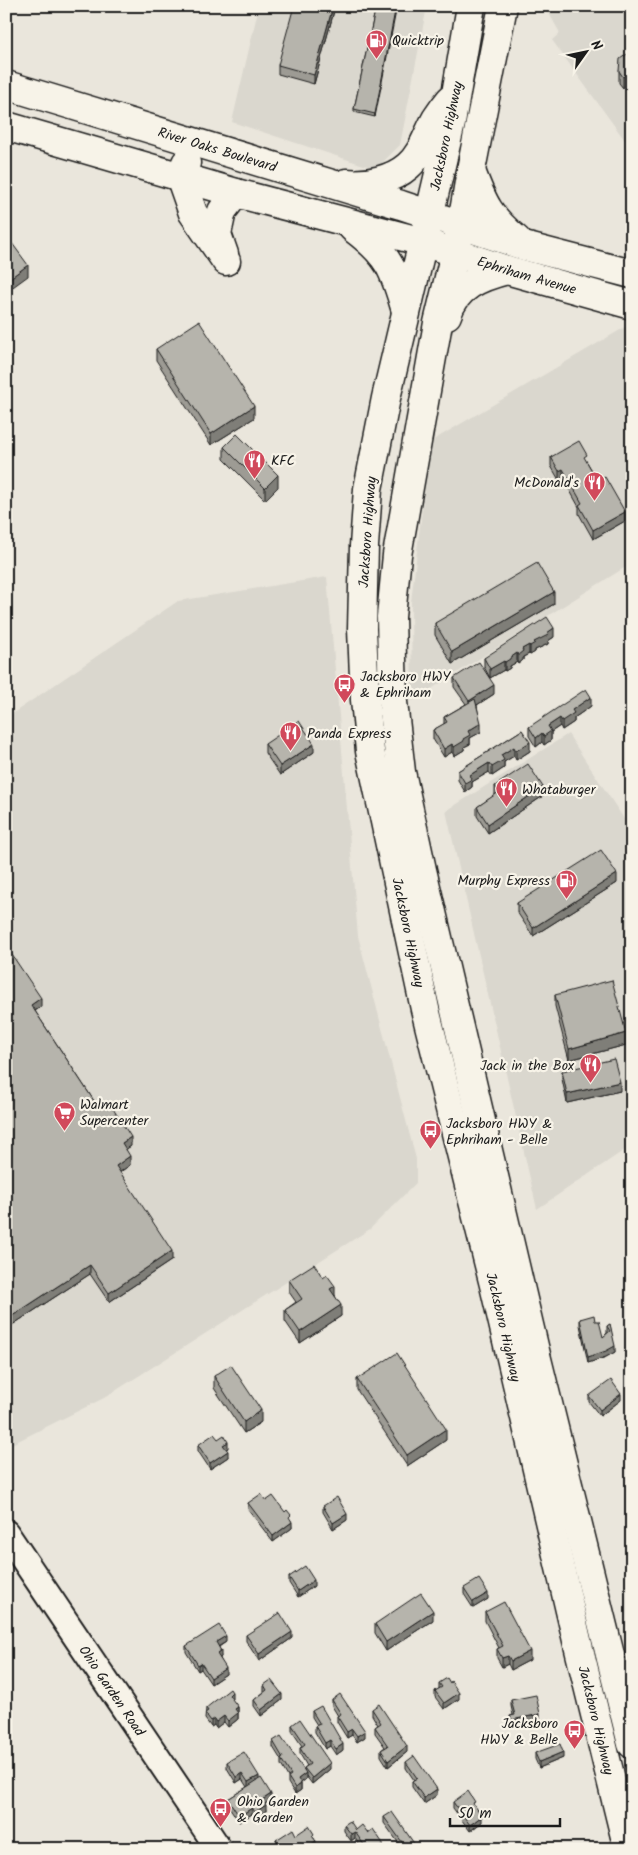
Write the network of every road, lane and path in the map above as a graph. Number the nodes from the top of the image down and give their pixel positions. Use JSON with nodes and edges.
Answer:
{"nodes":[{"id":1,"x":471,"y":6,"type":"edge"},
{"id":2,"x":503,"y":6,"type":"edge"},
{"id":3,"x":6,"y":85,"type":"edge"},
{"id":4,"x":456,"y":91,"type":"junction"},
{"id":5,"x":6,"y":126,"type":"edge"},
{"id":6,"x":194,"y":142,"type":"junction"},
{"id":7,"x":471,"y":170,"type":"junction"},
{"id":8,"x":180,"y":176,"type":"junction"},
{"id":9,"x":318,"y":180,"type":"junction"},
{"id":10,"x":236,"y":193,"type":"junction"},
{"id":11,"x":430,"y":214,"type":"junction"},
{"id":12,"x":346,"y":223,"type":"junction"},
{"id":13,"x":462,"y":224,"type":"junction"},
{"id":14,"x":423,"y":242,"type":"junction"},
{"id":15,"x":524,"y":246,"type":"junction"},
{"id":16,"x":455,"y":254,"type":"junction"},
{"id":17,"x":507,"y":270,"type":"junction"},
{"id":18,"x":632,"y":274,"type":"edge"},
{"id":19,"x":632,"y":305,"type":"edge"},
{"id":20,"x":407,"y":313,"type":"junction"},
{"id":21,"x":427,"y":384,"type":"junction"},
{"id":22,"x":364,"y":546,"type":"junction"},
{"id":23,"x":397,"y":555,"type":"junction"},
{"id":24,"x":459,"y":1024,"type":"junction"},
{"id":25,"x":430,"y":1030,"type":"junction"},
{"id":26,"x":6,"y":1533,"type":"edge"},
{"id":27,"x":607,"y":1644,"type":"junction"},
{"id":28,"x":579,"y":1649,"type":"junction"},
{"id":29,"x":632,"y":1744,"type":"edge"},
{"id":30,"x":219,"y":1849,"type":"edge"},
{"id":31,"x":628,"y":1849,"type":"edge"}],
"edges":[{"from":1,"to":4,"type":"main road","name":"Jacksboro Highway"},
{"from":2,"to":7,"type":"main road","name":"Jacksboro Highway"},
{"from":3,"to":6,"type":"main road","name":"River Oaks Boulevard"},
{"from":4,"to":9,"type":"main road"},
{"from":4,"to":11,"type":"main road","name":"Jacksboro Highway"},
{"from":5,"to":8,"type":"main road"},
{"from":6,"to":8,"type":"main road"},
{"from":6,"to":9,"type":"main road","name":"River Oaks Boulevard"},
{"from":7,"to":13,"type":"main road","name":"Jacksboro Highway"},
{"from":7,"to":15,"type":"main road"},
{"from":8,"to":10,"type":"main road"},
{"from":8,"to":10,"type":"main road"},
{"from":9,"to":11,"type":"main road","name":"River Oaks Boulevard"},
{"from":10,"to":12,"type":"main road"},
{"from":11,"to":13,"type":"main road","name":"Ephriham Avenue"},
{"from":11,"to":14,"type":"main road","name":"Jacksboro Highway"},
{"from":12,"to":14,"type":"main road"},
{"from":12,"to":20,"type":"main road"},
{"from":13,"to":15,"type":"main road","name":"Ephriham Avenue"},
{"from":13,"to":16,"type":"main road","name":"Jacksboro Highway"},
{"from":14,"to":16,"type":"main road","name":"Ephriham Avenue"},
{"from":14,"to":20,"type":"main road","name":"Jacksboro Highway"},
{"from":15,"to":18,"type":"main road","name":"Ephriham Avenue"},
{"from":16,"to":17,"type":"main road","name":"Ephriham Avenue"},
{"from":16,"to":21,"type":"main road","name":"Jacksboro Highway"},
{"from":17,"to":19,"type":"main road","name":"Ephriham Avenue"},
{"from":17,"to":21,"type":"main road"},
{"from":20,"to":22,"type":"main road","name":"Jacksboro Highway"},
{"from":21,"to":23,"type":"main road","name":"Jacksboro Highway"},
{"from":22,"to":23,"type":"main road"},
{"from":22,"to":25,"type":"main road","name":"Jacksboro Highway"},
{"from":23,"to":24,"type":"main road","name":"Jacksboro Highway"},
{"from":24,"to":25,"type":"main road"},
{"from":24,"to":27,"type":"main road","name":"Jacksboro Highway"},
{"from":25,"to":28,"type":"main road","name":"Jacksboro Highway"},
{"from":26,"to":30,"type":"street","name":"Ohio Garden Road"},
{"from":27,"to":28,"type":"main road"},
{"from":27,"to":29,"type":"main road","name":"Jacksboro Highway"},
{"from":28,"to":31,"type":"main road","name":"Jacksboro Highway"}]}
